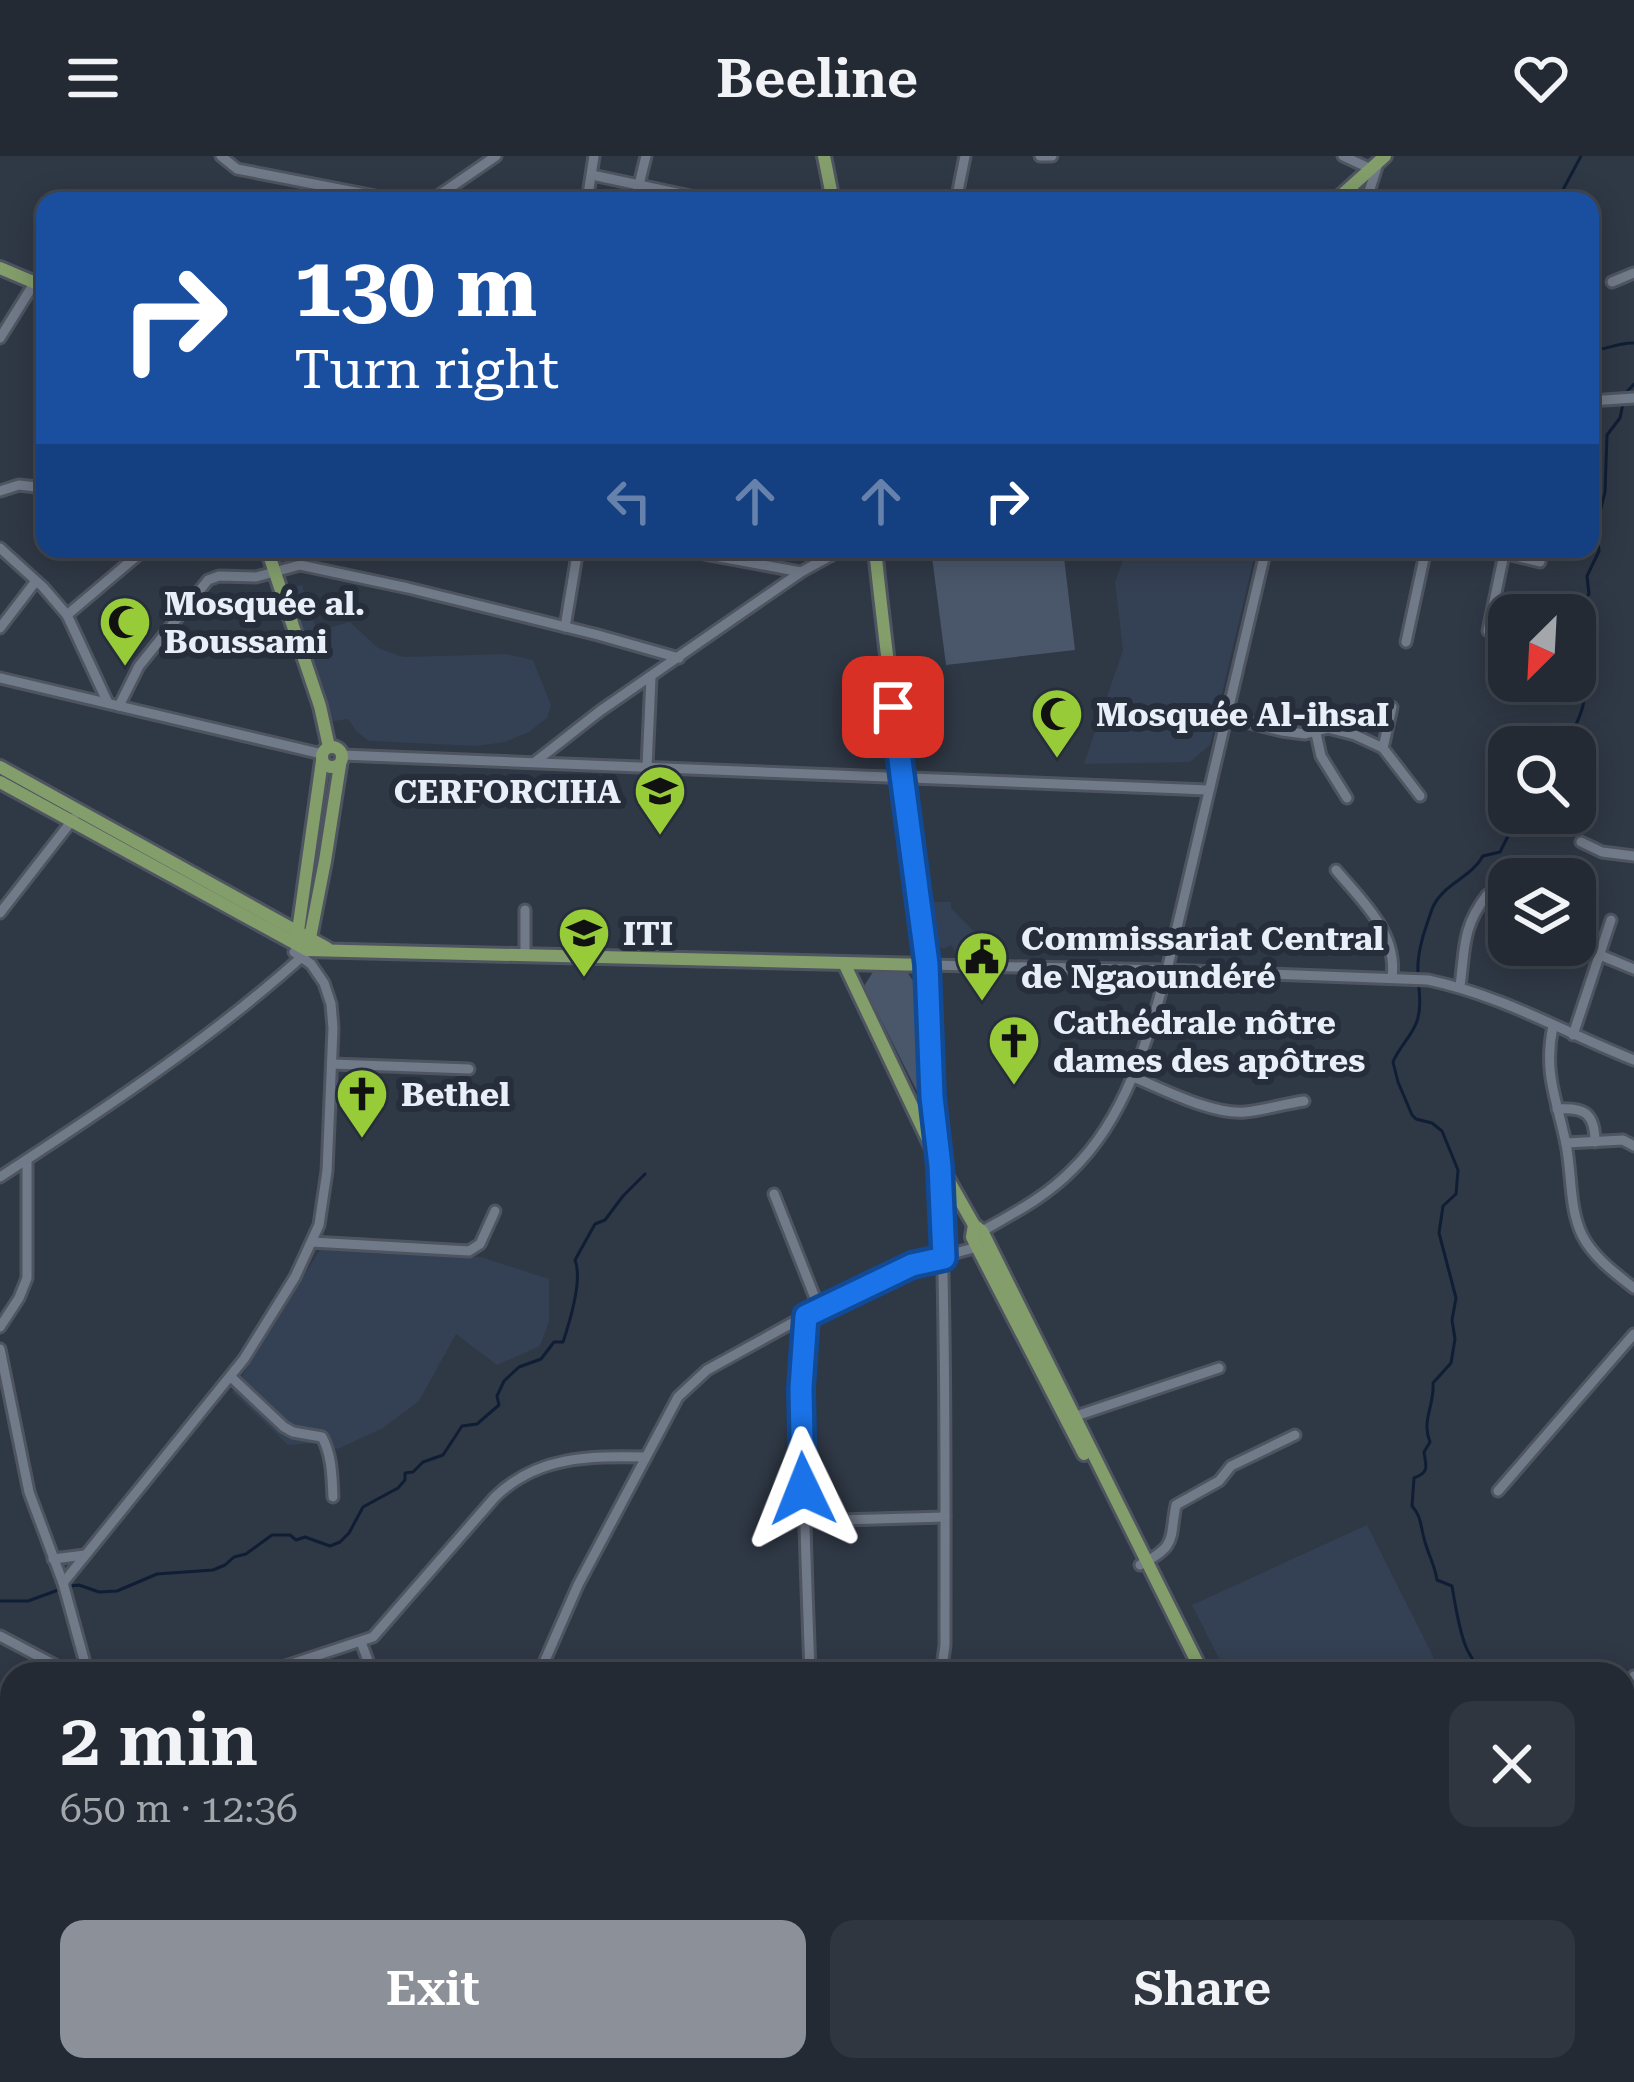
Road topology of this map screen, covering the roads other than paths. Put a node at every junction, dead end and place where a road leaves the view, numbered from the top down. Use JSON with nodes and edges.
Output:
{"nodes":[{"id":1,"x":220,"y":156,"type":"edge"},
{"id":2,"x":496,"y":156,"type":"edge"},
{"id":3,"x":594,"y":156,"type":"edge"},
{"id":4,"x":646,"y":156,"type":"edge"},
{"id":5,"x":824,"y":156,"type":"edge"},
{"id":6,"x":965,"y":156,"type":"edge"},
{"id":7,"x":1040,"y":156,"type":"edge"},
{"id":8,"x":1052,"y":156,"type":"edge"},
{"id":9,"x":1342,"y":156,"type":"edge"},
{"id":10,"x":1379,"y":160,"type":"edge"},
{"id":11,"x":592,"y":175,"type":"junction"},
{"id":12,"x":637,"y":185,"type":"junction"},
{"id":13,"x":355,"y":192,"type":"edge"},
{"id":14,"x":450,"y":192,"type":"edge"},
{"id":15,"x":588,"y":192,"type":"edge"},
{"id":16,"x":636,"y":192,"type":"edge"},
{"id":17,"x":671,"y":192,"type":"edge"},
{"id":18,"x":828,"y":192,"type":"edge"},
{"id":19,"x":958,"y":192,"type":"edge"},
{"id":20,"x":1345,"y":192,"type":"edge"},
{"id":21,"x":1369,"y":192,"type":"edge"},
{"id":22,"x":0,"y":268,"type":"edge"},
{"id":23,"x":1634,"y":273,"type":"edge"},
{"id":24,"x":1612,"y":282,"type":"dead end"},
{"id":25,"x":36,"y":283,"type":"edge"},
{"id":26,"x":36,"y":290,"type":"edge"},
{"id":27,"x":0,"y":338,"type":"edge"},
{"id":28,"x":36,"y":487,"type":"edge"},
{"id":29,"x":0,"y":491,"type":"edge"},
{"id":30,"x":0,"y":548,"type":"edge"},
{"id":31,"x":134,"y":558,"type":"edge"},
{"id":32,"x":270,"y":558,"type":"edge"},
{"id":33,"x":577,"y":558,"type":"edge"},
{"id":34,"x":726,"y":558,"type":"edge"},
{"id":35,"x":827,"y":558,"type":"edge"},
{"id":36,"x":876,"y":558,"type":"edge"},
{"id":37,"x":1265,"y":558,"type":"edge"},
{"id":38,"x":1424,"y":558,"type":"edge"},
{"id":39,"x":1503,"y":558,"type":"edge"},
{"id":40,"x":1527,"y":558,"type":"edge"},
{"id":41,"x":1540,"y":562,"type":"dead end"},
{"id":42,"x":275,"y":571,"type":"junction"},
{"id":43,"x":801,"y":572,"type":"junction"},
{"id":44,"x":36,"y":581,"type":"junction"},
{"id":45,"x":1496,"y":594,"type":"edge"},
{"id":46,"x":67,"y":615,"type":"junction"},
{"id":47,"x":566,"y":627,"type":"junction"},
{"id":48,"x":0,"y":628,"type":"edge"},
{"id":49,"x":1406,"y":642,"type":"dead end"},
{"id":50,"x":680,"y":658,"type":"junction"},
{"id":51,"x":651,"y":677,"type":"junction"},
{"id":52,"x":0,"y":678,"type":"edge"},
{"id":53,"x":114,"y":705,"type":"junction"},
{"id":54,"x":1392,"y":707,"type":"dead end"},
{"id":55,"x":1226,"y":717,"type":"junction"},
{"id":56,"x":1315,"y":729,"type":"junction"},
{"id":57,"x":1383,"y":748,"type":"junction"},
{"id":58,"x":325,"y":754,"type":"junction"},
{"id":59,"x":341,"y":760,"type":"junction"},
{"id":60,"x":536,"y":762,"type":"junction"},
{"id":61,"x":646,"y":766,"type":"junction"},
{"id":62,"x":0,"y":767,"type":"edge"},
{"id":63,"x":902,"y":777,"type":"junction"},
{"id":64,"x":0,"y":782,"type":"edge"},
{"id":65,"x":1208,"y":790,"type":"junction"},
{"id":66,"x":1420,"y":796,"type":"dead end"},
{"id":67,"x":1347,"y":798,"type":"dead end"},
{"id":68,"x":75,"y":816,"type":"junction"},
{"id":69,"x":1581,"y":842,"type":"dead end"},
{"id":70,"x":1634,"y":856,"type":"edge"},
{"id":71,"x":308,"y":858,"type":"junction"},
{"id":72,"x":325,"y":861,"type":"junction"},
{"id":73,"x":1336,"y":870,"type":"dead end"},
{"id":74,"x":1487,"y":895,"type":"dead end"},
{"id":75,"x":525,"y":910,"type":"dead end"},
{"id":76,"x":0,"y":913,"type":"edge"},
{"id":77,"x":1611,"y":920,"type":"dead end"},
{"id":78,"x":301,"y":946,"type":"junction"},
{"id":79,"x":524,"y":954,"type":"junction"},
{"id":80,"x":1600,"y":955,"type":"junction"},
{"id":81,"x":844,"y":963,"type":"junction"},
{"id":82,"x":927,"y":964,"type":"junction"},
{"id":83,"x":1634,"y":969,"type":"edge"},
{"id":84,"x":1167,"y":970,"type":"junction"},
{"id":85,"x":1392,"y":978,"type":"junction"},
{"id":86,"x":1460,"y":986,"type":"junction"},
{"id":87,"x":1553,"y":1026,"type":"junction"},
{"id":88,"x":1573,"y":1035,"type":"junction"},
{"id":89,"x":1634,"y":1060,"type":"edge"},
{"id":90,"x":332,"y":1064,"type":"junction"},
{"id":91,"x":469,"y":1069,"type":"dead end"},
{"id":92,"x":1132,"y":1076,"type":"junction"},
{"id":93,"x":1304,"y":1101,"type":"dead end"},
{"id":94,"x":1557,"y":1109,"type":"junction"},
{"id":95,"x":1595,"y":1142,"type":"junction"},
{"id":96,"x":1566,"y":1143,"type":"junction"},
{"id":97,"x":1634,"y":1146,"type":"edge"},
{"id":98,"x":27,"y":1159,"type":"junction"},
{"id":99,"x":940,"y":1166,"type":"junction"},
{"id":100,"x":0,"y":1177,"type":"edge"},
{"id":101,"x":774,"y":1194,"type":"dead end"},
{"id":102,"x":494,"y":1211,"type":"dead end"},
{"id":103,"x":976,"y":1235,"type":"junction"},
{"id":104,"x":312,"y":1242,"type":"junction"},
{"id":105,"x":944,"y":1258,"type":"junction"},
{"id":106,"x":1634,"y":1288,"type":"edge"},
{"id":107,"x":819,"y":1308,"type":"junction"},
{"id":108,"x":806,"y":1316,"type":"junction"},
{"id":109,"x":0,"y":1327,"type":"edge"},
{"id":110,"x":1634,"y":1334,"type":"edge"},
{"id":111,"x":0,"y":1349,"type":"edge"},
{"id":112,"x":1219,"y":1369,"type":"dead end"},
{"id":113,"x":231,"y":1377,"type":"junction"},
{"id":114,"x":1071,"y":1418,"type":"junction"},
{"id":115,"x":1295,"y":1435,"type":"dead end"},
{"id":116,"x":645,"y":1457,"type":"junction"},
{"id":117,"x":1498,"y":1491,"type":"dead end"},
{"id":118,"x":333,"y":1497,"type":"dead end"},
{"id":119,"x":945,"y":1517,"type":"junction"},
{"id":120,"x":805,"y":1521,"type":"junction"},
{"id":121,"x":85,"y":1555,"type":"junction"},
{"id":122,"x":53,"y":1558,"type":"junction"},
{"id":123,"x":1143,"y":1563,"type":"junction"},
{"id":124,"x":64,"y":1587,"type":"junction"},
{"id":125,"x":0,"y":1636,"type":"edge"},
{"id":126,"x":362,"y":1642,"type":"junction"},
{"id":127,"x":943,"y":1661,"type":"edge"},
{"id":128,"x":49,"y":1662,"type":"edge"},
{"id":129,"x":85,"y":1662,"type":"edge"},
{"id":130,"x":299,"y":1662,"type":"edge"},
{"id":131,"x":369,"y":1662,"type":"edge"},
{"id":132,"x":541,"y":1662,"type":"edge"},
{"id":133,"x":810,"y":1662,"type":"edge"},
{"id":134,"x":1193,"y":1662,"type":"edge"}],
"edges":[{"from":1,"to":13,"type":"street"},
{"from":2,"to":14,"type":"street"},
{"from":3,"to":11,"type":"street"},
{"from":4,"to":12,"type":"street"},
{"from":5,"to":18,"type":"main road"},
{"from":6,"to":19,"type":"street"},
{"from":7,"to":8,"type":"street"},
{"from":9,"to":10,"type":"street"},
{"from":10,"to":20,"type":"main road"},
{"from":10,"to":21,"type":"street"},
{"from":11,"to":12,"type":"street"},
{"from":11,"to":15,"type":"street"},
{"from":12,"to":16,"type":"street"},
{"from":12,"to":17,"type":"street"},
{"from":22,"to":25,"type":"main road"},
{"from":23,"to":24,"type":"street"},
{"from":26,"to":27,"type":"street"},
{"from":28,"to":29,"type":"street"},
{"from":30,"to":44,"type":"street"},
{"from":31,"to":46,"type":"street"},
{"from":32,"to":42,"type":"main road"},
{"from":33,"to":47,"type":"street"},
{"from":34,"to":43,"type":"street"},
{"from":35,"to":43,"type":"street"},
{"from":36,"to":63,"type":"main road"},
{"from":37,"to":55,"type":"street"},
{"from":38,"to":49,"type":"street"},
{"from":39,"to":45,"type":"street"},
{"from":40,"to":41,"type":"street"},
{"from":42,"to":47,"type":"street"},
{"from":42,"to":53,"type":"street"},
{"from":42,"to":58,"type":"main road"},
{"from":43,"to":50,"type":"street"},
{"from":44,"to":46,"type":"street"},
{"from":44,"to":48,"type":"street"},
{"from":46,"to":53,"type":"street"},
{"from":47,"to":50,"type":"street"},
{"from":50,"to":51,"type":"street"},
{"from":51,"to":60,"type":"street"},
{"from":51,"to":61,"type":"street"},
{"from":52,"to":53,"type":"street"},
{"from":53,"to":58,"type":"street"},
{"from":54,"to":57,"type":"street"},
{"from":55,"to":56,"type":"street"},
{"from":55,"to":65,"type":"street"},
{"from":56,"to":57,"type":"street"},
{"from":56,"to":67,"type":"street"},
{"from":57,"to":66,"type":"street"},
{"from":58,"to":59,"type":"main road"},
{"from":58,"to":71,"type":"main road"},
{"from":59,"to":60,"type":"street"},
{"from":59,"to":72,"type":"main road"},
{"from":60,"to":61,"type":"street"},
{"from":61,"to":63,"type":"street"},
{"from":62,"to":68,"type":"main road"},
{"from":63,"to":65,"type":"street"},
{"from":63,"to":82,"type":"main road"},
{"from":64,"to":68,"type":"main road"},
{"from":65,"to":84,"type":"street"},
{"from":68,"to":76,"type":"street"},
{"from":68,"to":78,"type":"main road"},
{"from":69,"to":70,"type":"street"},
{"from":71,"to":72,"type":"main road"},
{"from":71,"to":78,"type":"main road"},
{"from":72,"to":78,"type":"main road"},
{"from":73,"to":85,"type":"street"},
{"from":74,"to":86,"type":"street"},
{"from":75,"to":79,"type":"street"},
{"from":77,"to":80,"type":"street"},
{"from":78,"to":79,"type":"main road"},
{"from":78,"to":90,"type":"street"},
{"from":78,"to":98,"type":"street"},
{"from":79,"to":81,"type":"main road"},
{"from":80,"to":83,"type":"street"},
{"from":80,"to":88,"type":"street"},
{"from":81,"to":82,"type":"main road"},
{"from":81,"to":99,"type":"main road"},
{"from":82,"to":84,"type":"street"},
{"from":82,"to":99,"type":"main road"},
{"from":84,"to":85,"type":"street"},
{"from":84,"to":92,"type":"street"},
{"from":85,"to":86,"type":"street"},
{"from":86,"to":87,"type":"street"},
{"from":87,"to":88,"type":"street"},
{"from":87,"to":94,"type":"street"},
{"from":88,"to":89,"type":"street"},
{"from":90,"to":91,"type":"street"},
{"from":90,"to":104,"type":"street"},
{"from":92,"to":93,"type":"street"},
{"from":92,"to":103,"type":"street"},
{"from":94,"to":95,"type":"street"},
{"from":94,"to":96,"type":"street"},
{"from":95,"to":96,"type":"street"},
{"from":95,"to":97,"type":"street"},
{"from":96,"to":106,"type":"street"},
{"from":98,"to":100,"type":"street"},
{"from":98,"to":109,"type":"street"},
{"from":99,"to":103,"type":"main road"},
{"from":99,"to":105,"type":"street"},
{"from":101,"to":107,"type":"street"},
{"from":102,"to":104,"type":"street"},
{"from":103,"to":105,"type":"street"},
{"from":103,"to":114,"type":"main road"},
{"from":104,"to":113,"type":"street"},
{"from":105,"to":107,"type":"street"},
{"from":105,"to":119,"type":"street"},
{"from":107,"to":108,"type":"street"},
{"from":108,"to":116,"type":"street"},
{"from":108,"to":120,"type":"street"},
{"from":110,"to":117,"type":"street"},
{"from":111,"to":122,"type":"street"},
{"from":112,"to":114,"type":"street"},
{"from":113,"to":118,"type":"street"},
{"from":113,"to":121,"type":"street"},
{"from":114,"to":123,"type":"main road"},
{"from":115,"to":123,"type":"street"},
{"from":116,"to":126,"type":"street"},
{"from":116,"to":132,"type":"street"},
{"from":119,"to":120,"type":"street"},
{"from":119,"to":127,"type":"street"},
{"from":120,"to":133,"type":"street"},
{"from":121,"to":122,"type":"street"},
{"from":121,"to":124,"type":"street"},
{"from":122,"to":124,"type":"street"},
{"from":123,"to":134,"type":"main road"},
{"from":124,"to":129,"type":"street"},
{"from":125,"to":128,"type":"street"},
{"from":126,"to":130,"type":"street"},
{"from":126,"to":131,"type":"street"}]}
